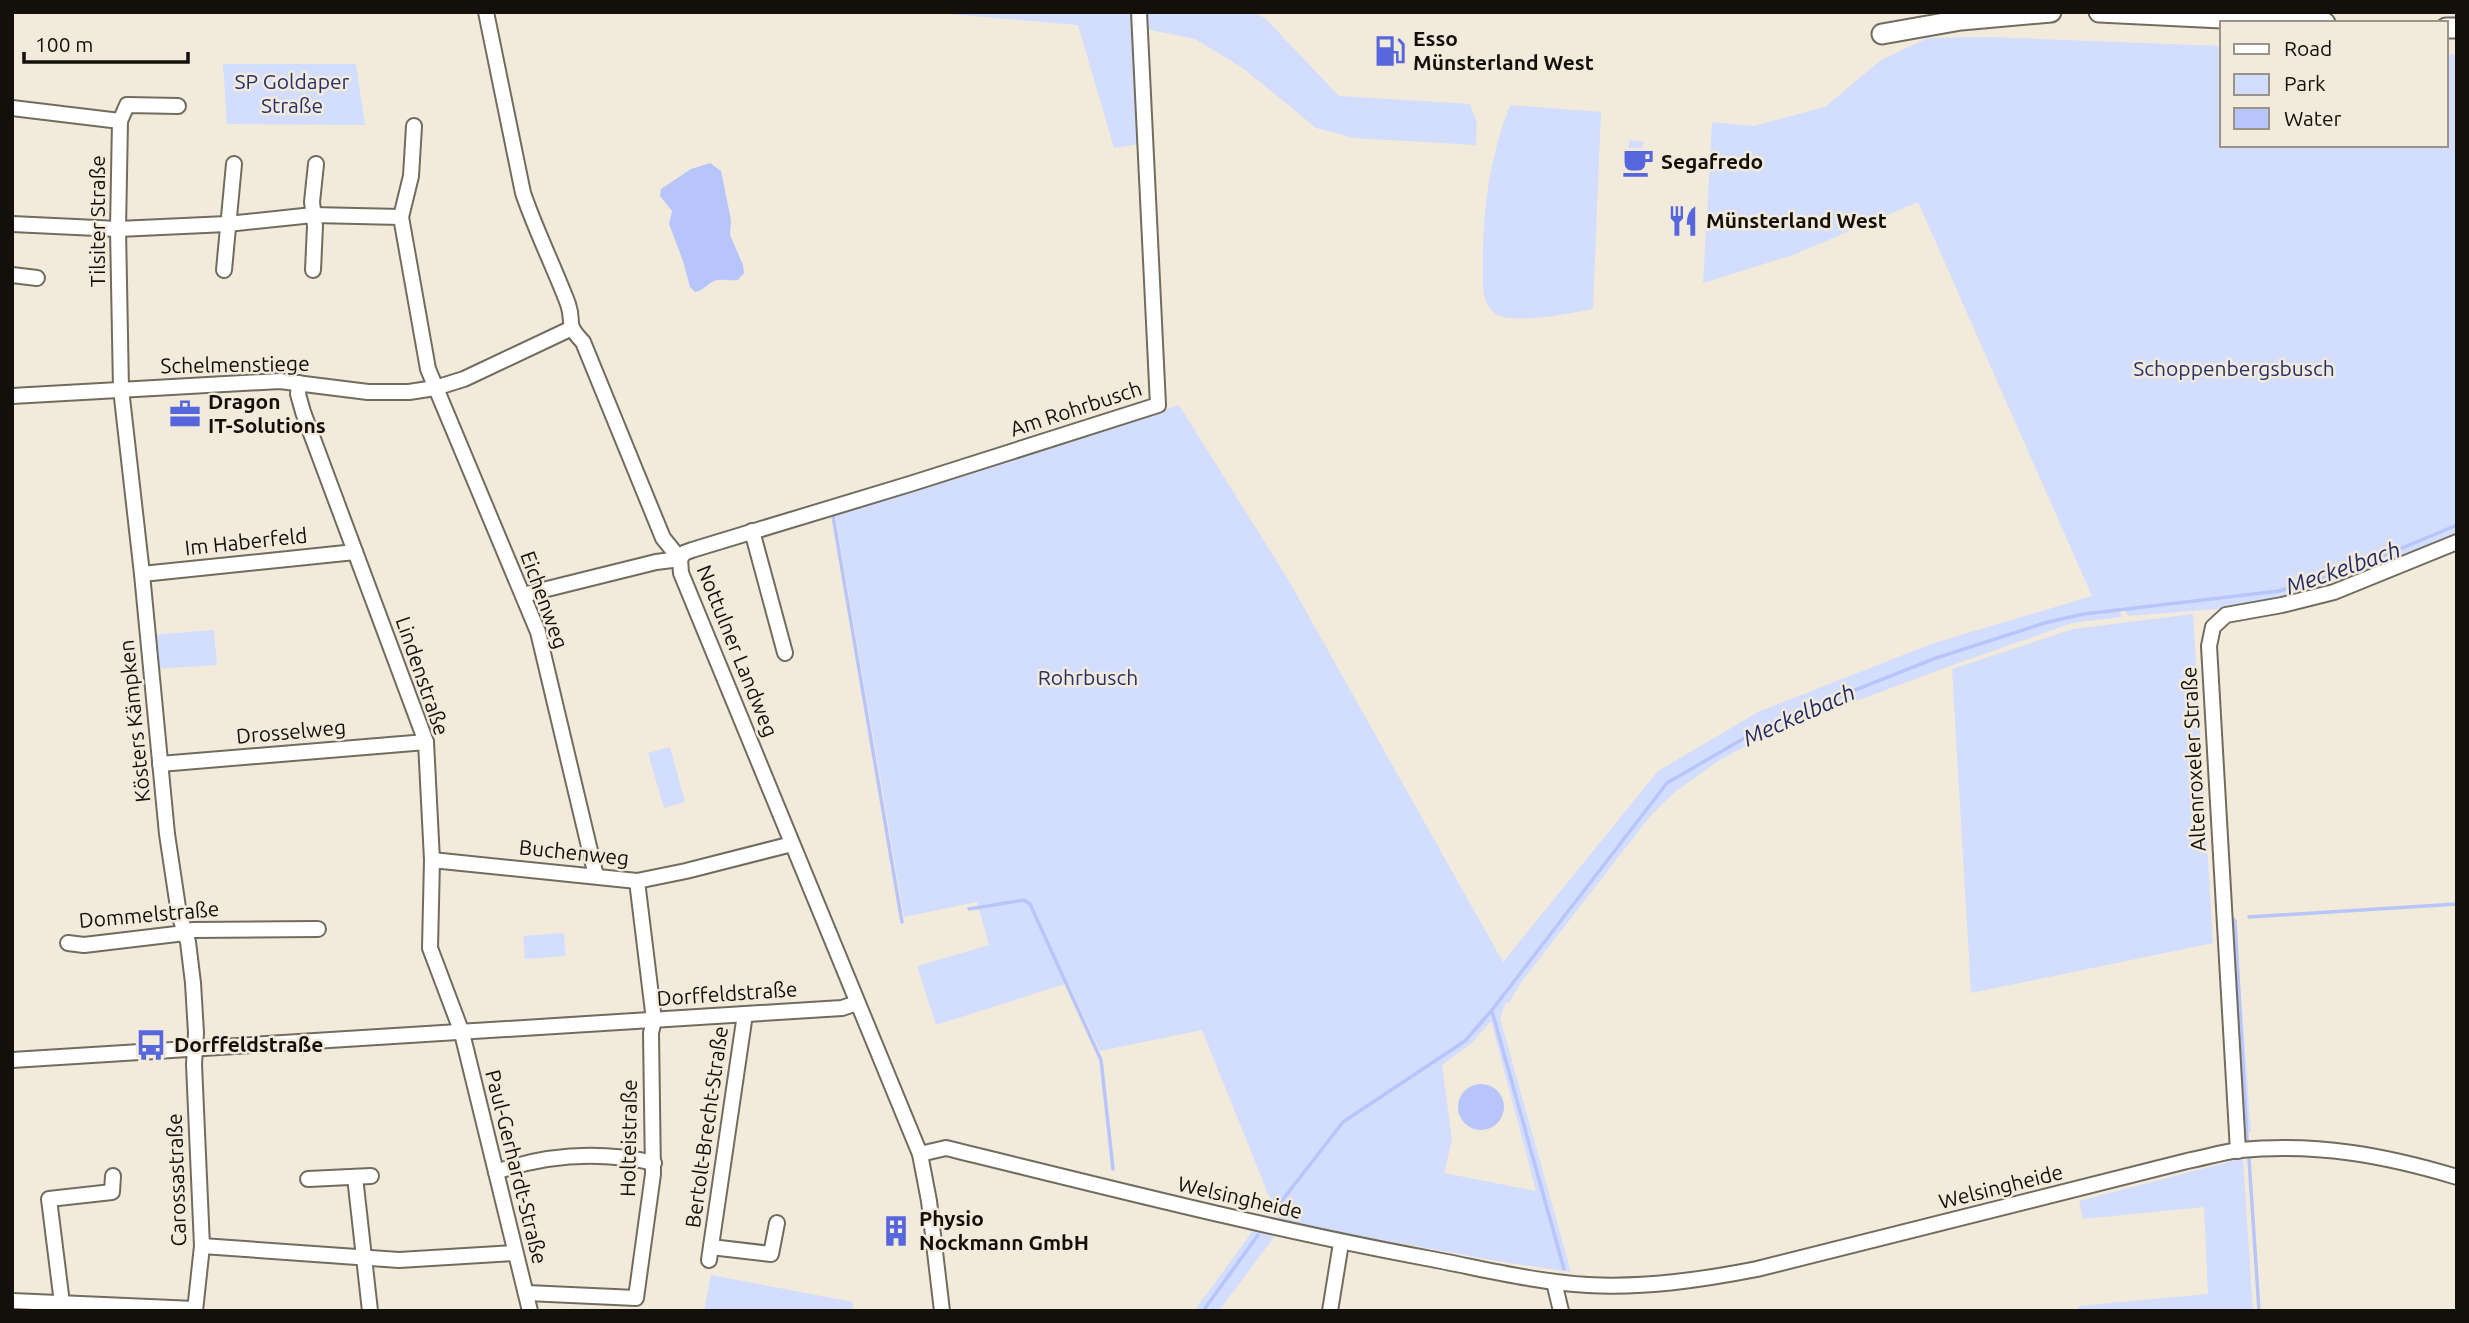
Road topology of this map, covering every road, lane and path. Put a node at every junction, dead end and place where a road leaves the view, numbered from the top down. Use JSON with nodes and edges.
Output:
{"nodes":[{"id":1,"x":486,"y":12,"type":"edge"},
{"id":2,"x":1139,"y":12,"type":"edge"},
{"id":3,"x":2050,"y":12,"type":"edge"},
{"id":4,"x":2099,"y":12,"type":"edge"},
{"id":5,"x":2284,"y":21,"type":"edge"},
{"id":6,"x":1882,"y":34,"type":"dead end"},
{"id":7,"x":178,"y":106,"type":"dead end"},
{"id":8,"x":12,"y":108,"type":"edge"},
{"id":9,"x":120,"y":121,"type":"junction"},
{"id":10,"x":414,"y":126,"type":"dead end"},
{"id":11,"x":234,"y":164,"type":"dead end"},
{"id":12,"x":316,"y":164,"type":"dead end"},
{"id":13,"x":313,"y":215,"type":"junction"},
{"id":14,"x":401,"y":217,"type":"junction"},
{"id":15,"x":12,"y":224,"type":"edge"},
{"id":16,"x":227,"y":224,"type":"junction"},
{"id":17,"x":118,"y":229,"type":"junction"},
{"id":18,"x":223,"y":270,"type":"dead end"},
{"id":19,"x":313,"y":270,"type":"dead end"},
{"id":20,"x":12,"y":275,"type":"edge"},
{"id":21,"x":37,"y":278,"type":"dead end"},
{"id":22,"x":570,"y":329,"type":"junction"},
{"id":23,"x":299,"y":383,"type":"junction"},
{"id":24,"x":435,"y":388,"type":"junction"},
{"id":25,"x":121,"y":389,"type":"junction"},
{"id":26,"x":12,"y":396,"type":"edge"},
{"id":27,"x":752,"y":531,"type":"junction"},
{"id":28,"x":2457,"y":542,"type":"edge"},
{"id":29,"x":355,"y":552,"type":"junction"},
{"id":30,"x":680,"y":559,"type":"junction"},
{"id":31,"x":142,"y":575,"type":"junction"},
{"id":32,"x":523,"y":595,"type":"junction"},
{"id":33,"x":785,"y":653,"type":"dead end"},
{"id":34,"x":426,"y":742,"type":"junction"},
{"id":35,"x":160,"y":764,"type":"junction"},
{"id":36,"x":792,"y":844,"type":"junction"},
{"id":37,"x":432,"y":859,"type":"junction"},
{"id":38,"x":596,"y":876,"type":"junction"},
{"id":39,"x":637,"y":881,"type":"junction"},
{"id":40,"x":318,"y":929,"type":"dead end"},
{"id":41,"x":184,"y":933,"type":"junction"},
{"id":42,"x":68,"y":943,"type":"dead end"},
{"id":43,"x":857,"y":1003,"type":"junction"},
{"id":44,"x":745,"y":1014,"type":"junction"},
{"id":45,"x":654,"y":1020,"type":"junction"},
{"id":46,"x":462,"y":1033,"type":"junction"},
{"id":47,"x":195,"y":1047,"type":"junction"},
{"id":48,"x":12,"y":1060,"type":"edge"},
{"id":49,"x":2238,"y":1151,"type":"junction"},
{"id":50,"x":920,"y":1154,"type":"junction"},
{"id":51,"x":654,"y":1163,"type":"junction"},
{"id":52,"x":496,"y":1172,"type":"junction"},
{"id":53,"x":113,"y":1176,"type":"dead end"},
{"id":54,"x":355,"y":1177,"type":"junction"},
{"id":55,"x":371,"y":1177,"type":"dead end"},
{"id":56,"x":2457,"y":1177,"type":"edge"},
{"id":57,"x":307,"y":1180,"type":"dead end"},
{"id":58,"x":776,"y":1223,"type":"dead end"},
{"id":59,"x":1341,"y":1243,"type":"junction"},
{"id":60,"x":202,"y":1247,"type":"junction"},
{"id":61,"x":514,"y":1252,"type":"junction"},
{"id":62,"x":365,"y":1258,"type":"junction"},
{"id":63,"x":1554,"y":1282,"type":"junction"},
{"id":64,"x":527,"y":1293,"type":"junction"},
{"id":65,"x":12,"y":1301,"type":"edge"},
{"id":66,"x":635,"y":1305,"type":"edge"},
{"id":67,"x":62,"y":1308,"type":"edge"},
{"id":68,"x":195,"y":1310,"type":"edge"},
{"id":69,"x":370,"y":1311,"type":"edge"},
{"id":70,"x":530,"y":1311,"type":"edge"},
{"id":71,"x":942,"y":1311,"type":"edge"},
{"id":72,"x":1330,"y":1311,"type":"edge"},
{"id":73,"x":1561,"y":1311,"type":"edge"}],
"edges":[{"from":1,"to":22,"type":"street","name":"Nottulner Landweg"},
{"from":2,"to":27,"type":"street","name":"Am Rohrbusch"},
{"from":3,"to":6,"type":"highway"},
{"from":4,"to":5,"type":"highway"},
{"from":7,"to":9,"type":"street"},
{"from":8,"to":9,"type":"street"},
{"from":9,"to":17,"type":"street","name":"Tilsiter Straße"},
{"from":10,"to":14,"type":"street"},
{"from":11,"to":16,"type":"street"},
{"from":12,"to":13,"type":"street"},
{"from":13,"to":14,"type":"street"},
{"from":13,"to":16,"type":"street"},
{"from":13,"to":19,"type":"street"},
{"from":14,"to":24,"type":"street","name":"Eichenweg"},
{"from":15,"to":17,"type":"street"},
{"from":16,"to":17,"type":"street"},
{"from":16,"to":18,"type":"street"},
{"from":17,"to":25,"type":"street","name":"Tilsiter Straße"},
{"from":20,"to":21,"type":"street"},
{"from":22,"to":24,"type":"street","name":"Schelmenstiege"},
{"from":22,"to":30,"type":"street","name":"Nottulner Landweg"},
{"from":23,"to":24,"type":"street","name":"Schelmenstiege"},
{"from":23,"to":25,"type":"street","name":"Schelmenstiege"},
{"from":23,"to":29,"type":"street","name":"Lindenstraße"},
{"from":24,"to":32,"type":"street","name":"Eichenweg"},
{"from":25,"to":26,"type":"street","name":"Schelmenstiege"},
{"from":25,"to":31,"type":"street","name":"Kösters Kämpken"},
{"from":27,"to":30,"type":"street","name":"Am Rohrbusch"},
{"from":27,"to":33,"type":"street"},
{"from":28,"to":49,"type":"street","name":"Altenroxeler Straße"},
{"from":29,"to":31,"type":"street","name":"Im Haberfeld"},
{"from":29,"to":34,"type":"street","name":"Lindenstraße"},
{"from":30,"to":32,"type":"street","name":"Am Rohrbusch"},
{"from":30,"to":36,"type":"street","name":"Nottulner Landweg"},
{"from":31,"to":35,"type":"street","name":"Kösters Kämpken"},
{"from":32,"to":38,"type":"street","name":"Eichenweg"},
{"from":34,"to":35,"type":"street","name":"Drosselweg"},
{"from":34,"to":37,"type":"street","name":"Lindenstraße"},
{"from":35,"to":41,"type":"street","name":"Kösters Kämpken"},
{"from":36,"to":39,"type":"street","name":"Buchenweg"},
{"from":36,"to":43,"type":"street","name":"Nottulner Landweg"},
{"from":37,"to":38,"type":"street","name":"Buchenweg"},
{"from":37,"to":46,"type":"street","name":"Lindenstraße"},
{"from":38,"to":39,"type":"street","name":"Buchenweg"},
{"from":39,"to":45,"type":"street"},
{"from":40,"to":41,"type":"street","name":"Dommelstraße"},
{"from":41,"to":42,"type":"street","name":"Dommelstraße"},
{"from":41,"to":47,"type":"street","name":"Kösters Kämpken"},
{"from":43,"to":44,"type":"street","name":"Dorffeldstraße"},
{"from":43,"to":50,"type":"street","name":"Nottulner Landweg"},
{"from":44,"to":45,"type":"street","name":"Dorffeldstraße"},
{"from":44,"to":58,"type":"street","name":"Bertolt-Brecht-Straße"},
{"from":45,"to":46,"type":"street","name":"Dorffeldstraße"},
{"from":45,"to":51,"type":"street","name":"Holteistraße"},
{"from":46,"to":47,"type":"street","name":"Dorffeldstraße"},
{"from":46,"to":52,"type":"street","name":"Paul-Gerhardt-Straße"},
{"from":47,"to":48,"type":"street","name":"Dorffeldstraße"},
{"from":47,"to":60,"type":"street","name":"Carossastraße"},
{"from":49,"to":56,"type":"street","name":"Welsingheide"},
{"from":49,"to":63,"type":"street","name":"Welsingheide"},
{"from":50,"to":59,"type":"street","name":"Welsingheide"},
{"from":50,"to":71,"type":"street","name":"Nottulner Landweg"},
{"from":51,"to":52,"type":"street"},
{"from":51,"to":66,"type":"street","name":"Holteistraße"},
{"from":52,"to":61,"type":"street","name":"Paul-Gerhardt-Straße"},
{"from":53,"to":67,"type":"street"},
{"from":54,"to":55,"type":"street"},
{"from":54,"to":57,"type":"street"},
{"from":54,"to":62,"type":"street"},
{"from":59,"to":63,"type":"street","name":"Welsingheide"},
{"from":59,"to":72,"type":"street"},
{"from":60,"to":62,"type":"street"},
{"from":60,"to":68,"type":"street","name":"Carossastraße"},
{"from":61,"to":62,"type":"street"},
{"from":61,"to":64,"type":"street","name":"Paul-Gerhardt-Straße"},
{"from":62,"to":69,"type":"street"},
{"from":63,"to":73,"type":"street"},
{"from":64,"to":66,"type":"street","name":"Holteistraße"},
{"from":64,"to":70,"type":"street","name":"Paul-Gerhardt-Straße"},
{"from":65,"to":67,"type":"street"},
{"from":67,"to":68,"type":"street"}]}
